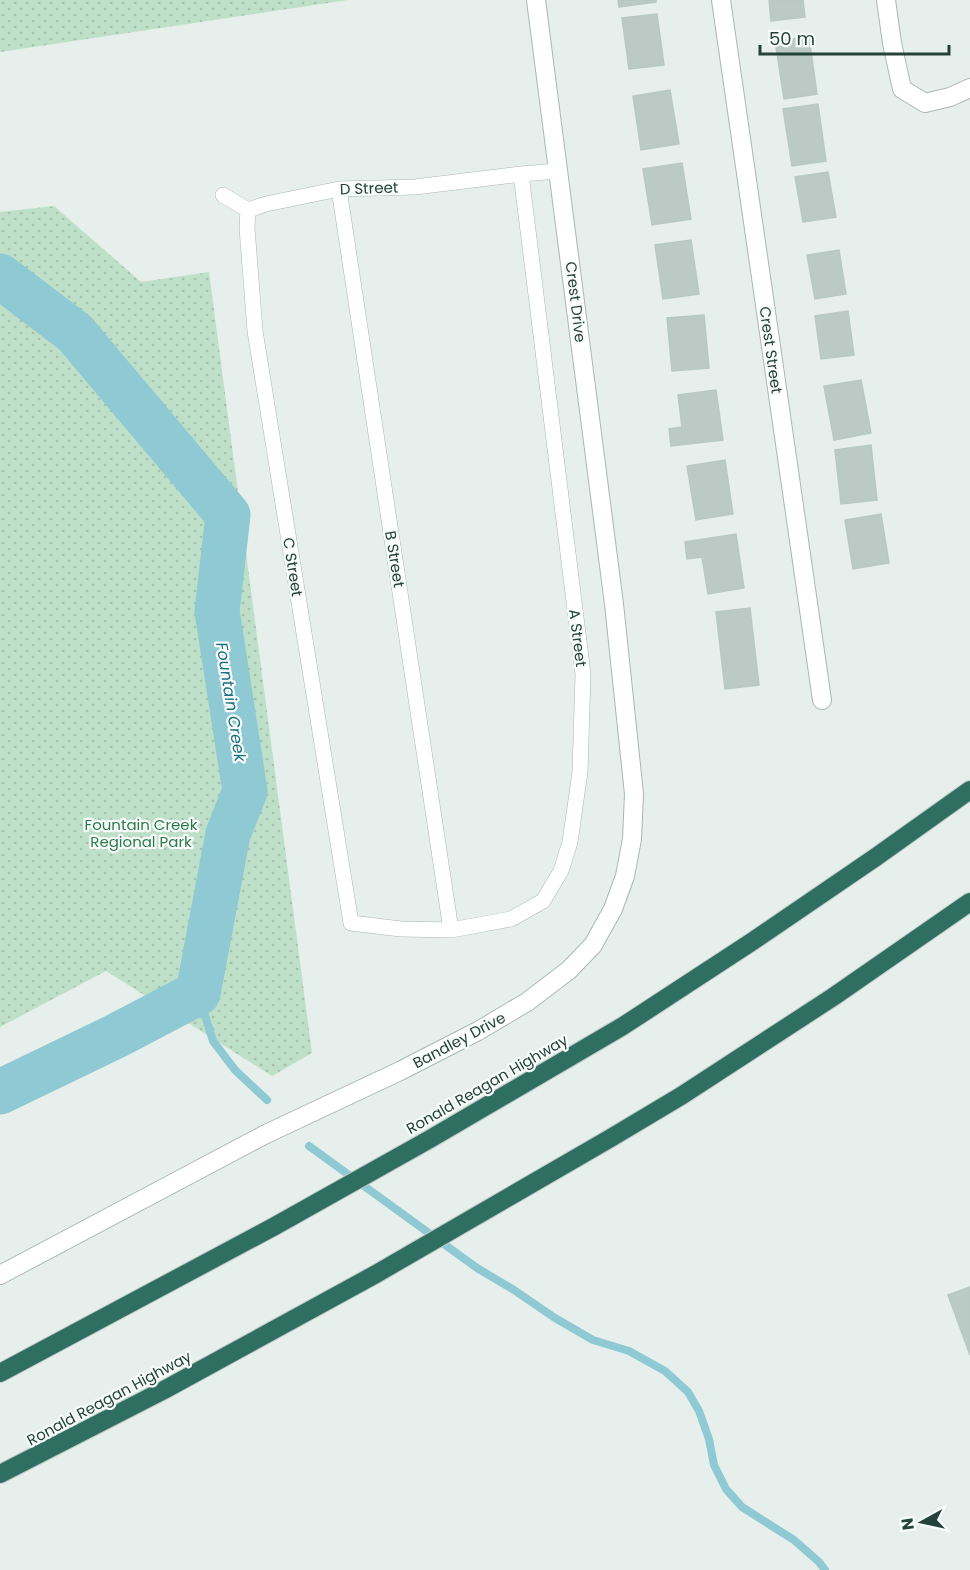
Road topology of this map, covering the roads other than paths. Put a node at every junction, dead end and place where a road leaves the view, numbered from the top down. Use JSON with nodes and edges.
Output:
{"nodes":[{"id":1,"x":536,"y":0,"type":"edge"},
{"id":2,"x":721,"y":0,"type":"edge"},
{"id":3,"x":886,"y":0,"type":"edge"},
{"id":4,"x":970,"y":88,"type":"edge"},
{"id":5,"x":559,"y":171,"type":"junction"},
{"id":6,"x":521,"y":174,"type":"junction"},
{"id":7,"x":339,"y":189,"type":"junction"},
{"id":8,"x":223,"y":195,"type":"dead end"},
{"id":9,"x":248,"y":210,"type":"junction"},
{"id":10,"x":614,"y":604,"type":"joint"},
{"id":11,"x":822,"y":700,"type":"dead end"},
{"id":12,"x":970,"y":790,"type":"edge"},
{"id":13,"x":970,"y":902,"type":"edge"},
{"id":14,"x":351,"y":923,"type":"joint"},
{"id":15,"x":452,"y":930,"type":"junction"},
{"id":16,"x":0,"y":1275,"type":"edge"},
{"id":17,"x":0,"y":1373,"type":"edge"},
{"id":18,"x":0,"y":1474,"type":"edge"}],
"edges":[{"from":1,"to":5,"type":"street","name":"Crest Drive"},
{"from":2,"to":11,"type":"street","name":"Crest Street"},
{"from":3,"to":4,"type":"street"},
{"from":5,"to":6,"type":"lane","name":"D Street"},
{"from":5,"to":10,"type":"street","name":"Crest Drive"},
{"from":6,"to":7,"type":"lane","name":"D Street"},
{"from":6,"to":15,"type":"lane","name":"A Street"},
{"from":7,"to":9,"type":"lane","name":"D Street"},
{"from":7,"to":15,"type":"lane","name":"B Street"},
{"from":8,"to":9,"type":"lane"},
{"from":9,"to":14,"type":"lane","name":"C Street"},
{"from":10,"to":16,"type":"street","name":"Bandley Drive"},
{"from":12,"to":17,"type":"highway","name":"Ronald Reagan Highway"},
{"from":13,"to":18,"type":"highway","name":"Ronald Reagan Highway"},
{"from":14,"to":15,"type":"lane","name":"A Street"}]}
